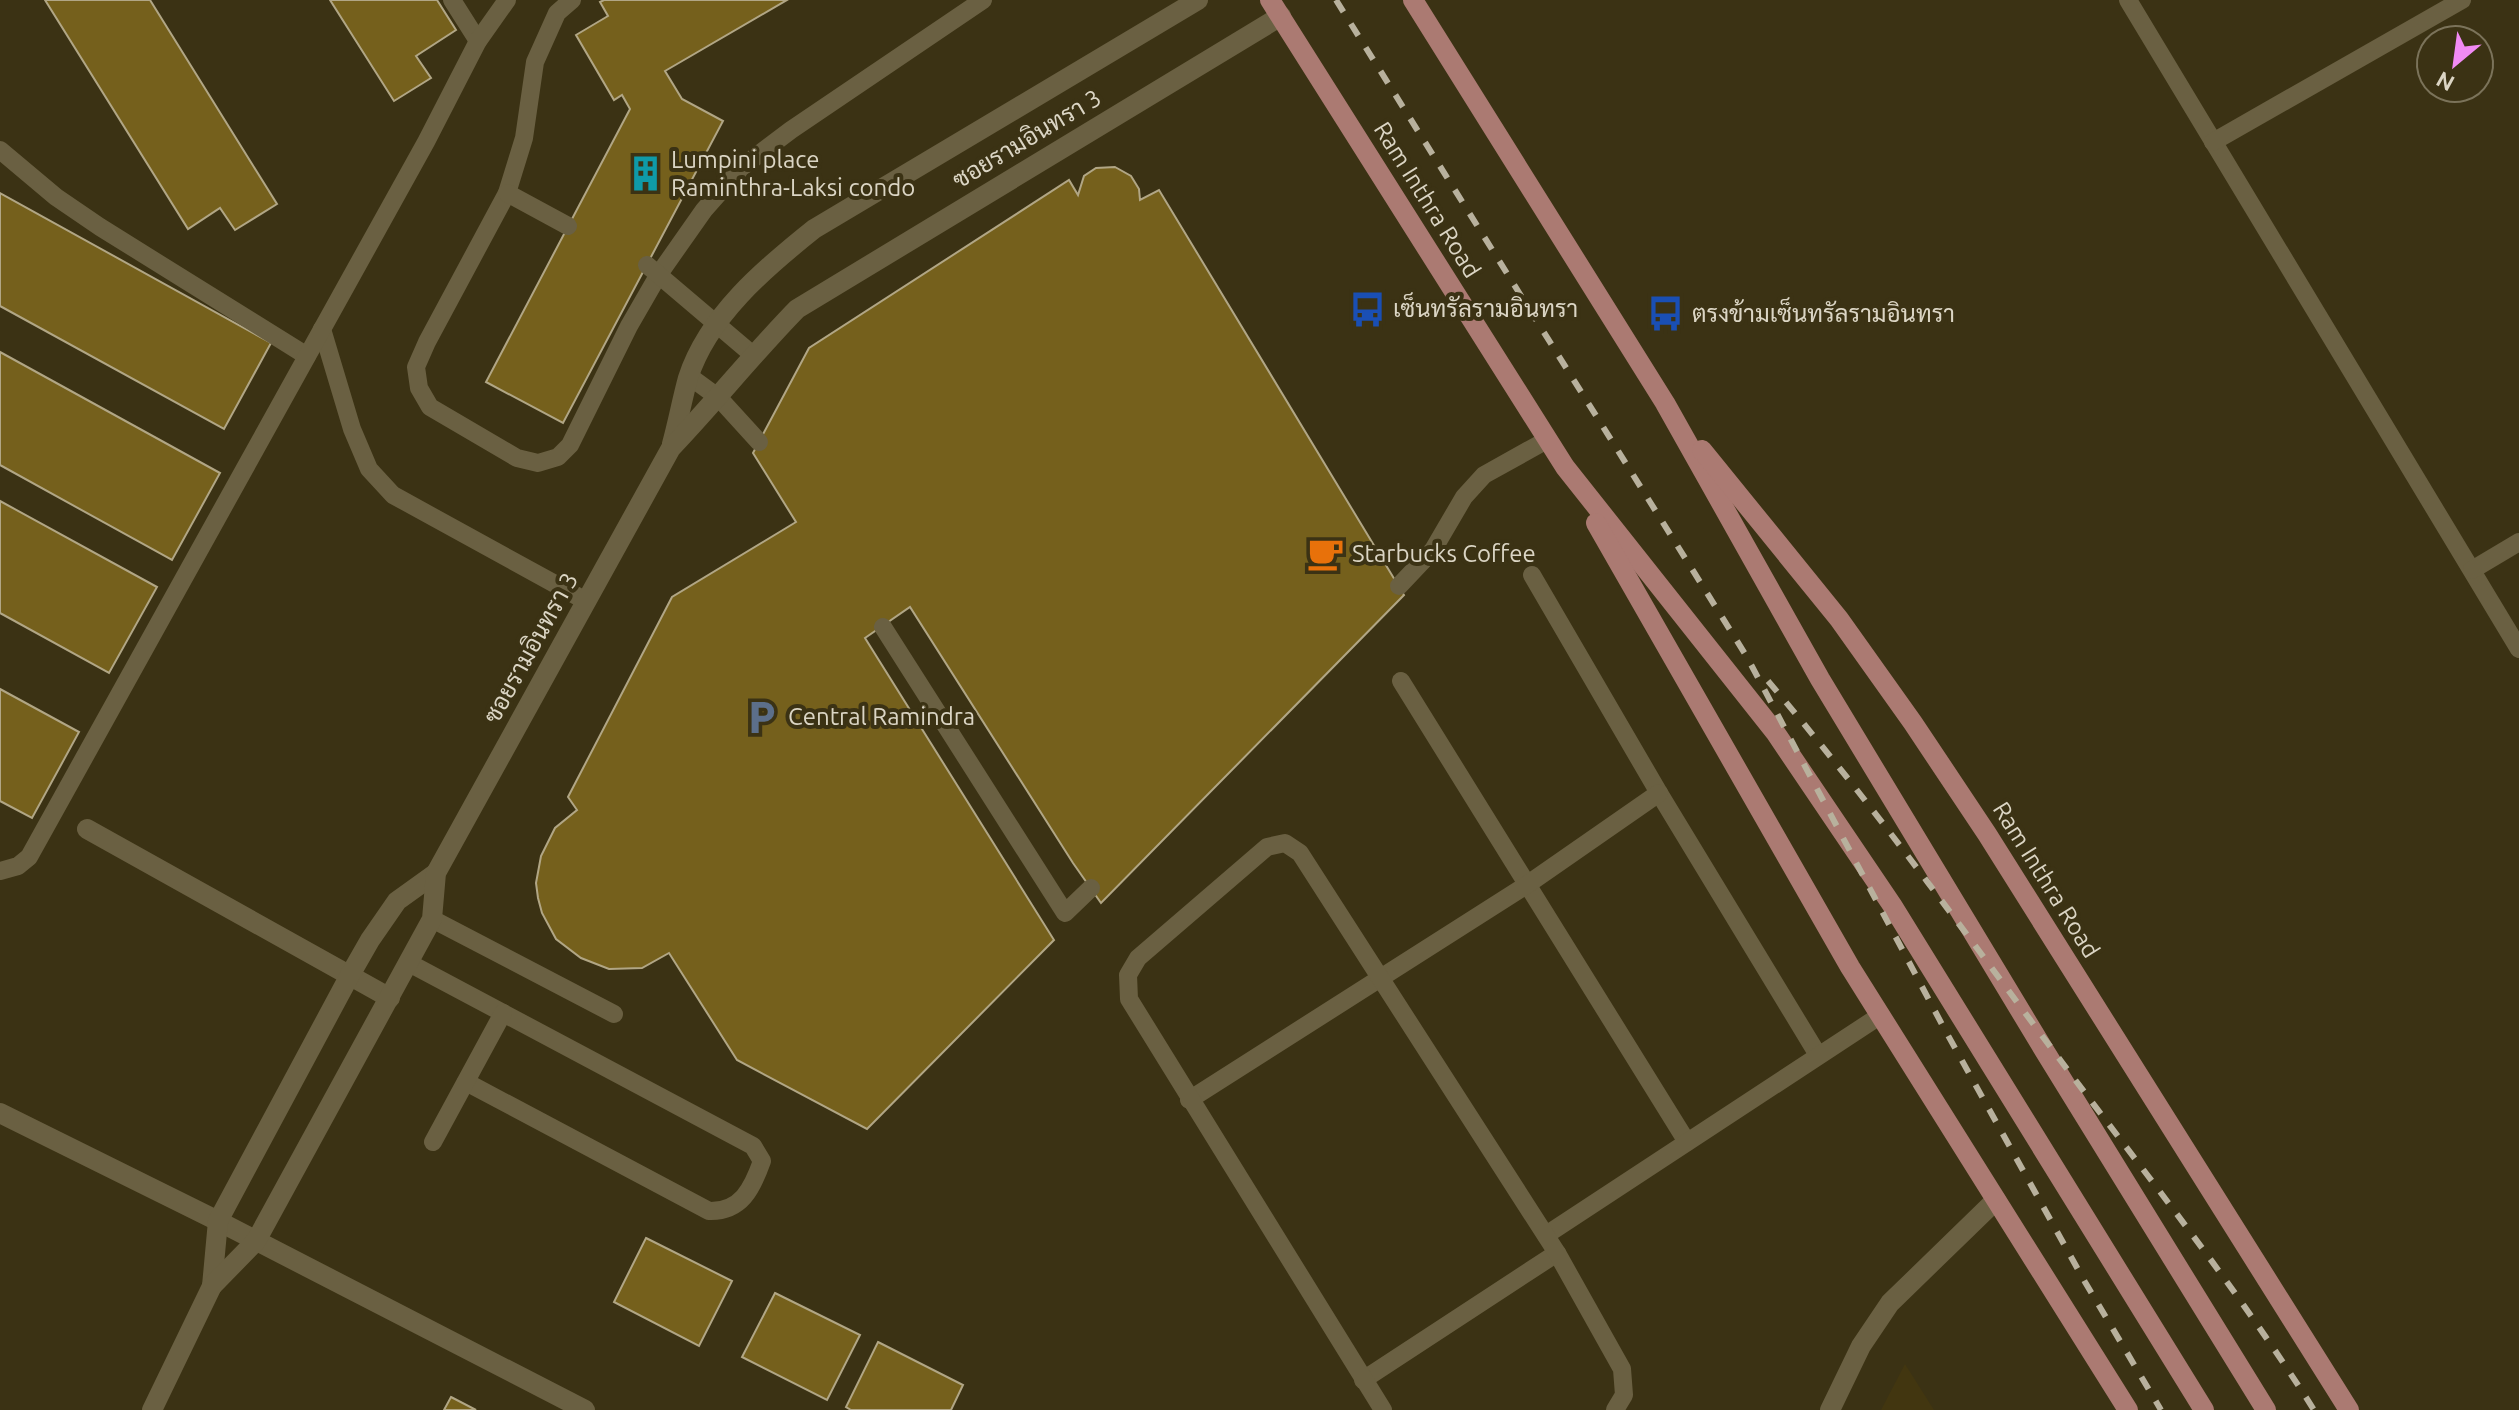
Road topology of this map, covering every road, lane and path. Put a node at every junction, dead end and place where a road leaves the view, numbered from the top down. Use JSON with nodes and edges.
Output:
{"nodes":[{"id":1,"x":452,"y":0,"type":"edge"},
{"id":2,"x":507,"y":0,"type":"edge"},
{"id":3,"x":572,"y":0,"type":"edge"},
{"id":4,"x":983,"y":0,"type":"edge"},
{"id":5,"x":1198,"y":0,"type":"edge"},
{"id":6,"x":1413,"y":0,"type":"edge"},
{"id":7,"x":2128,"y":0,"type":"edge"},
{"id":8,"x":2462,"y":0,"type":"edge"},
{"id":9,"x":1276,"y":8,"type":"edge"},
{"id":10,"x":478,"y":41,"type":"junction"},
{"id":11,"x":2213,"y":142,"type":"junction"},
{"id":12,"x":0,"y":150,"type":"edge"},
{"id":13,"x":507,"y":193,"type":"junction"},
{"id":14,"x":568,"y":226,"type":"dead end"},
{"id":15,"x":653,"y":270,"type":"junction"},
{"id":16,"x":716,"y":323,"type":"junction"},
{"id":17,"x":322,"y":329,"type":"junction"},
{"id":18,"x":753,"y":355,"type":"junction"},
{"id":19,"x":307,"y":356,"type":"junction"},
{"id":20,"x":689,"y":376,"type":"junction"},
{"id":21,"x":719,"y":398,"type":"junction"},
{"id":22,"x":1665,"y":403,"type":"junction"},
{"id":23,"x":1547,"y":440,"type":"junction"},
{"id":24,"x":759,"y":442,"type":"dead end"},
{"id":25,"x":671,"y":448,"type":"junction"},
{"id":26,"x":1565,"y":467,"type":"junction"},
{"id":27,"x":2519,"y":542,"type":"edge"},
{"id":28,"x":2472,"y":570,"type":"junction"},
{"id":29,"x":1532,"y":575,"type":"dead end"},
{"id":30,"x":1399,"y":586,"type":"dead end"},
{"id":31,"x":586,"y":601,"type":"junction"},
{"id":32,"x":883,"y":627,"type":"dead end"},
{"id":33,"x":2519,"y":649,"type":"edge"},
{"id":34,"x":1401,"y":681,"type":"dead end"},
{"id":35,"x":1659,"y":793,"type":"junction"},
{"id":36,"x":87,"y":829,"type":"dead end"},
{"id":37,"x":0,"y":871,"type":"edge"},
{"id":38,"x":436,"y":873,"type":"junction"},
{"id":39,"x":1528,"y":884,"type":"junction"},
{"id":40,"x":1091,"y":888,"type":"dead end"},
{"id":41,"x":432,"y":919,"type":"junction"},
{"id":42,"x":409,"y":963,"type":"junction"},
{"id":43,"x":350,"y":975,"type":"junction"},
{"id":44,"x":1382,"y":978,"type":"junction"},
{"id":45,"x":390,"y":998,"type":"junction"},
{"id":46,"x":503,"y":1013,"type":"junction"},
{"id":47,"x":614,"y":1014,"type":"dead end"},
{"id":48,"x":1881,"y":1015,"type":"junction"},
{"id":49,"x":1818,"y":1055,"type":"junction"},
{"id":50,"x":466,"y":1082,"type":"junction"},
{"id":51,"x":1189,"y":1100,"type":"junction"},
{"id":52,"x":0,"y":1113,"type":"edge"},
{"id":53,"x":433,"y":1142,"type":"dead end"},
{"id":54,"x":1687,"y":1142,"type":"junction"},
{"id":55,"x":1996,"y":1200,"type":"junction"},
{"id":56,"x":218,"y":1221,"type":"junction"},
{"id":57,"x":1546,"y":1235,"type":"junction"},
{"id":58,"x":256,"y":1241,"type":"junction"},
{"id":59,"x":1557,"y":1253,"type":"junction"},
{"id":60,"x":212,"y":1286,"type":"junction"},
{"id":61,"x":1363,"y":1380,"type":"junction"},
{"id":62,"x":152,"y":1410,"type":"edge"},
{"id":63,"x":585,"y":1410,"type":"edge"},
{"id":64,"x":1383,"y":1410,"type":"edge"},
{"id":65,"x":1615,"y":1410,"type":"edge"},
{"id":66,"x":1830,"y":1410,"type":"edge"},
{"id":67,"x":2128,"y":1410,"type":"edge"},
{"id":68,"x":2204,"y":1410,"type":"edge"},
{"id":69,"x":2266,"y":1410,"type":"edge"},
{"id":70,"x":2349,"y":1410,"type":"edge"}],
"edges":[{"from":1,"to":10,"type":"lane"},
{"from":2,"to":10,"type":"lane"},
{"from":3,"to":13,"type":"lane"},
{"from":4,"to":15,"type":"lane"},
{"from":5,"to":16,"type":"street","name":"ซอยรามอินทรา 3"},
{"from":6,"to":22,"type":"main road","name":"Ram Inthra Road"},
{"from":7,"to":11,"type":"lane"},
{"from":8,"to":11,"type":"lane"},
{"from":9,"to":18,"type":"street","name":"ซอยรามอินทรา 3"},
{"from":9,"to":23,"type":"main road","name":"Ram Inthra Road"},
{"from":10,"to":17,"type":"lane"},
{"from":11,"to":28,"type":"lane"},
{"from":12,"to":19,"type":"lane"},
{"from":13,"to":14,"type":"lane"},
{"from":13,"to":15,"type":"lane"},
{"from":15,"to":16,"type":"lane"},
{"from":16,"to":18,"type":"lane"},
{"from":16,"to":20,"type":"street","name":"ซอยรามอินทรา 3"},
{"from":17,"to":19,"type":"lane"},
{"from":17,"to":31,"type":"lane"},
{"from":18,"to":21,"type":"street","name":"ซอยรามอินทรา 3"},
{"from":19,"to":37,"type":"lane"},
{"from":20,"to":21,"type":"lane"},
{"from":20,"to":25,"type":"street","name":"ซอยรามอินทรา 3"},
{"from":21,"to":24,"type":"lane"},
{"from":21,"to":25,"type":"street","name":"ซอยรามอินทรา 3"},
{"from":22,"to":69,"type":"main road","name":"Ram Inthra Road"},
{"from":22,"to":70,"type":"main road","name":"Ram Inthra Road"},
{"from":23,"to":26,"type":"main road","name":"Ram Inthra Road"},
{"from":23,"to":30,"type":"lane"},
{"from":25,"to":31,"type":"street","name":"ซอยรามอินทรา 3"},
{"from":26,"to":48,"type":"main road","name":"Ram Inthra Road"},
{"from":26,"to":68,"type":"main road","name":"Ram Inthra Road"},
{"from":27,"to":28,"type":"lane"},
{"from":28,"to":33,"type":"lane"},
{"from":29,"to":35,"type":"lane"},
{"from":31,"to":38,"type":"street","name":"ซอยรามอินทรา 3"},
{"from":32,"to":40,"type":"lane"},
{"from":34,"to":39,"type":"lane"},
{"from":35,"to":39,"type":"lane"},
{"from":35,"to":49,"type":"lane"},
{"from":36,"to":43,"type":"street"},
{"from":38,"to":41,"type":"street","name":"ซอยรามอินทรา 3"},
{"from":38,"to":43,"type":"street","name":"ซอยรามอินทรา 3"},
{"from":39,"to":44,"type":"lane"},
{"from":39,"to":54,"type":"lane"},
{"from":41,"to":42,"type":"street","name":"ซอยรามอินทรา 3"},
{"from":41,"to":47,"type":"lane"},
{"from":42,"to":45,"type":"street","name":"ซอยรามอินทรา 3"},
{"from":42,"to":46,"type":"lane"},
{"from":43,"to":45,"type":"street"},
{"from":43,"to":56,"type":"street","name":"ซอยรามอินทรา 3"},
{"from":44,"to":51,"type":"lane"},
{"from":44,"to":51,"type":"lane"},
{"from":44,"to":57,"type":"lane"},
{"from":45,"to":58,"type":"street","name":"ซอยรามอินทรา 3"},
{"from":46,"to":50,"type":"lane"},
{"from":46,"to":50,"type":"lane"},
{"from":48,"to":49,"type":"lane"},
{"from":48,"to":55,"type":"main road","name":"Ram Inthra Road"},
{"from":49,"to":54,"type":"lane"},
{"from":50,"to":53,"type":"lane"},
{"from":51,"to":61,"type":"lane"},
{"from":52,"to":56,"type":"street"},
{"from":54,"to":57,"type":"lane"},
{"from":55,"to":66,"type":"street"},
{"from":55,"to":67,"type":"main road","name":"Ram Inthra Road"},
{"from":56,"to":58,"type":"street"},
{"from":56,"to":60,"type":"street","name":"ซอยรามอินทรา 3"},
{"from":57,"to":59,"type":"lane"},
{"from":58,"to":60,"type":"street","name":"ซอยรามอินทรา 3"},
{"from":58,"to":63,"type":"street"},
{"from":59,"to":61,"type":"lane"},
{"from":59,"to":65,"type":"lane"},
{"from":60,"to":62,"type":"street","name":"ซอยรามอินทรา 3"},
{"from":61,"to":64,"type":"lane"}]}
